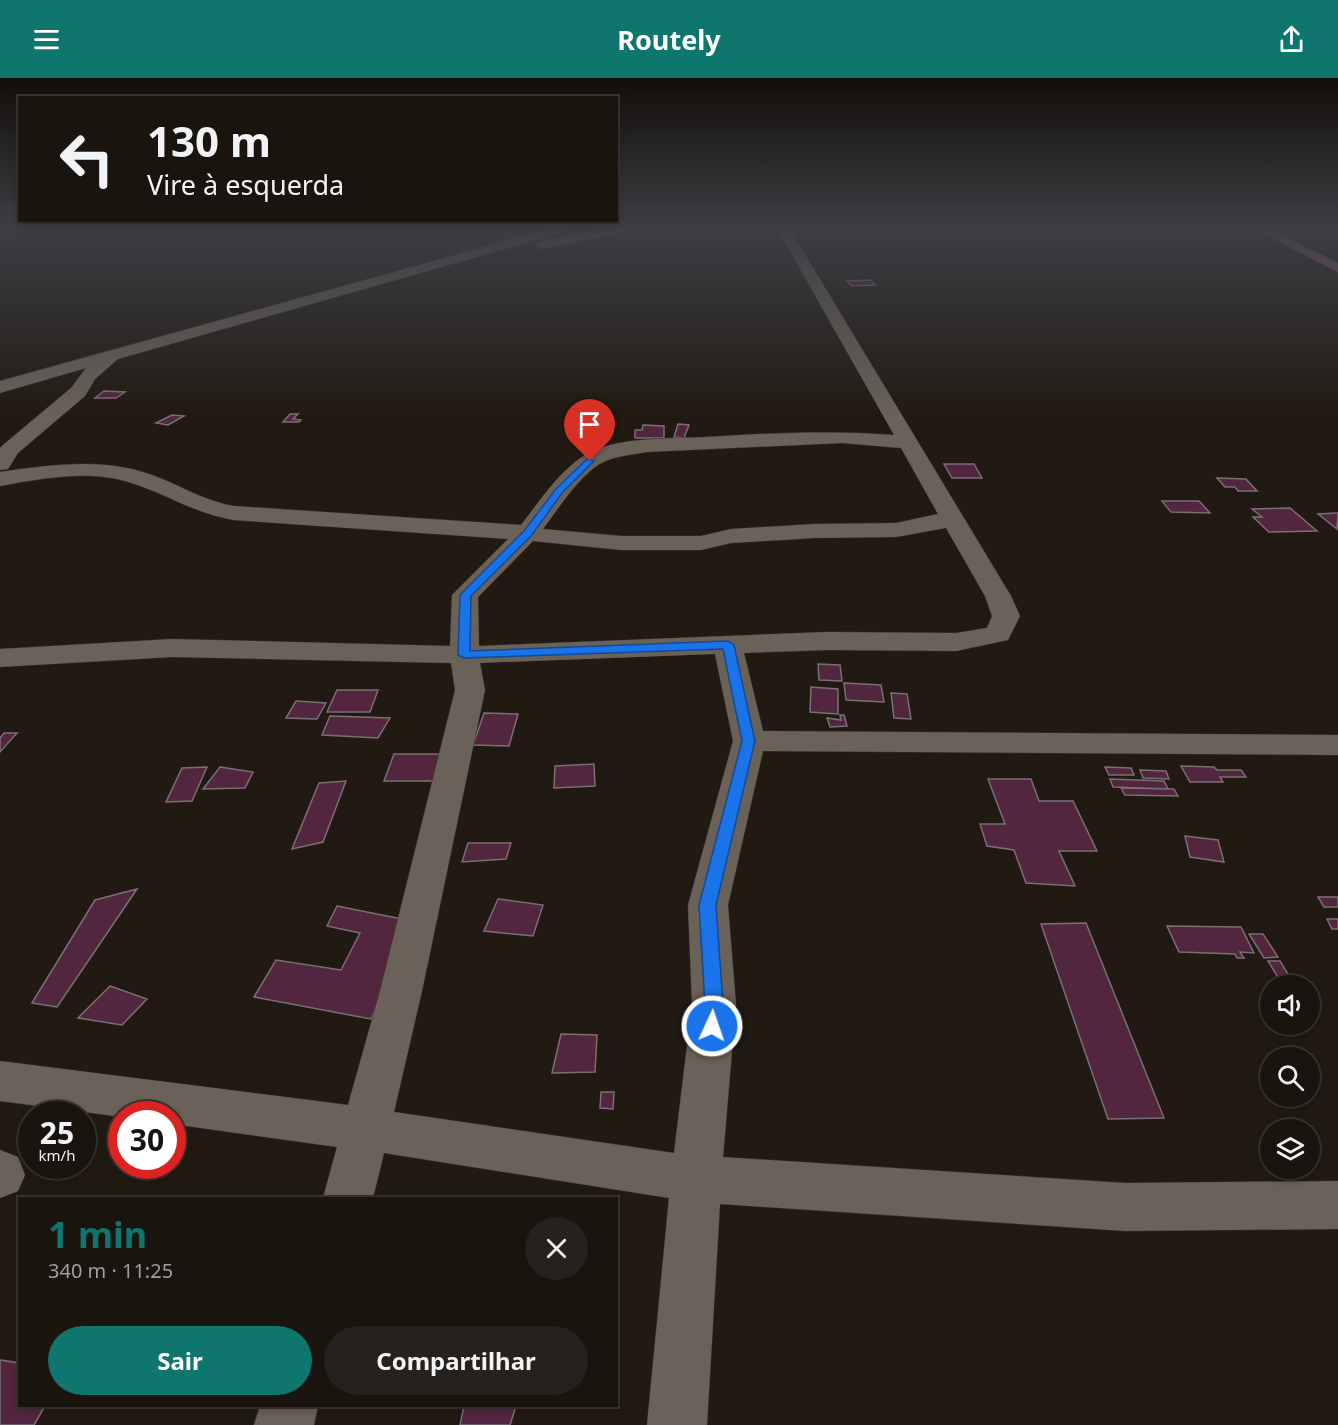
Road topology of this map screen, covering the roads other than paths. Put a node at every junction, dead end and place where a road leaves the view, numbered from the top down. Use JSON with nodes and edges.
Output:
{"nodes":[{"id":1,"x":342,"y":291,"type":"edge"},
{"id":2,"x":820,"y":291,"type":"edge"},
{"id":3,"x":114,"y":354,"type":"junction"},
{"id":4,"x":0,"y":387,"type":"edge"},
{"id":5,"x":909,"y":442,"type":"junction"},
{"id":6,"x":0,"y":464,"type":"edge"},
{"id":7,"x":0,"y":479,"type":"edge"},
{"id":8,"x":952,"y":517,"type":"junction"},
{"id":9,"x":528,"y":534,"type":"junction"},
{"id":10,"x":728,"y":645,"type":"junction"},
{"id":11,"x":464,"y":655,"type":"junction"},
{"id":12,"x":0,"y":658,"type":"edge"},
{"id":13,"x":748,"y":741,"type":"junction"},
{"id":14,"x":1338,"y":745,"type":"edge"},
{"id":15,"x":0,"y":1081,"type":"edge"},
{"id":16,"x":365,"y":1129,"type":"junction"},
{"id":17,"x":696,"y":1179,"type":"junction"},
{"id":18,"x":348,"y":1197,"type":"edge"},
{"id":19,"x":1338,"y":1205,"type":"edge"},
{"id":20,"x":290,"y":1407,"type":"edge"},
{"id":21,"x":284,"y":1425,"type":"edge"},
{"id":22,"x":677,"y":1425,"type":"edge"}],
"edges":[{"from":1,"to":3,"type":"street"},
{"from":2,"to":5,"type":"street"},
{"from":3,"to":4,"type":"street"},
{"from":3,"to":6,"type":"street"},
{"from":5,"to":8,"type":"street"},
{"from":5,"to":9,"type":"street"},
{"from":7,"to":9,"type":"street"},
{"from":8,"to":9,"type":"street"},
{"from":8,"to":10,"type":"street"},
{"from":9,"to":11,"type":"street"},
{"from":10,"to":11,"type":"street"},
{"from":10,"to":13,"type":"street"},
{"from":11,"to":12,"type":"street"},
{"from":11,"to":16,"type":"street"},
{"from":13,"to":14,"type":"street"},
{"from":13,"to":17,"type":"street"},
{"from":15,"to":16,"type":"street"},
{"from":16,"to":17,"type":"street"},
{"from":16,"to":18,"type":"street"},
{"from":17,"to":19,"type":"street"},
{"from":17,"to":22,"type":"street"},
{"from":20,"to":21,"type":"street"}]}
